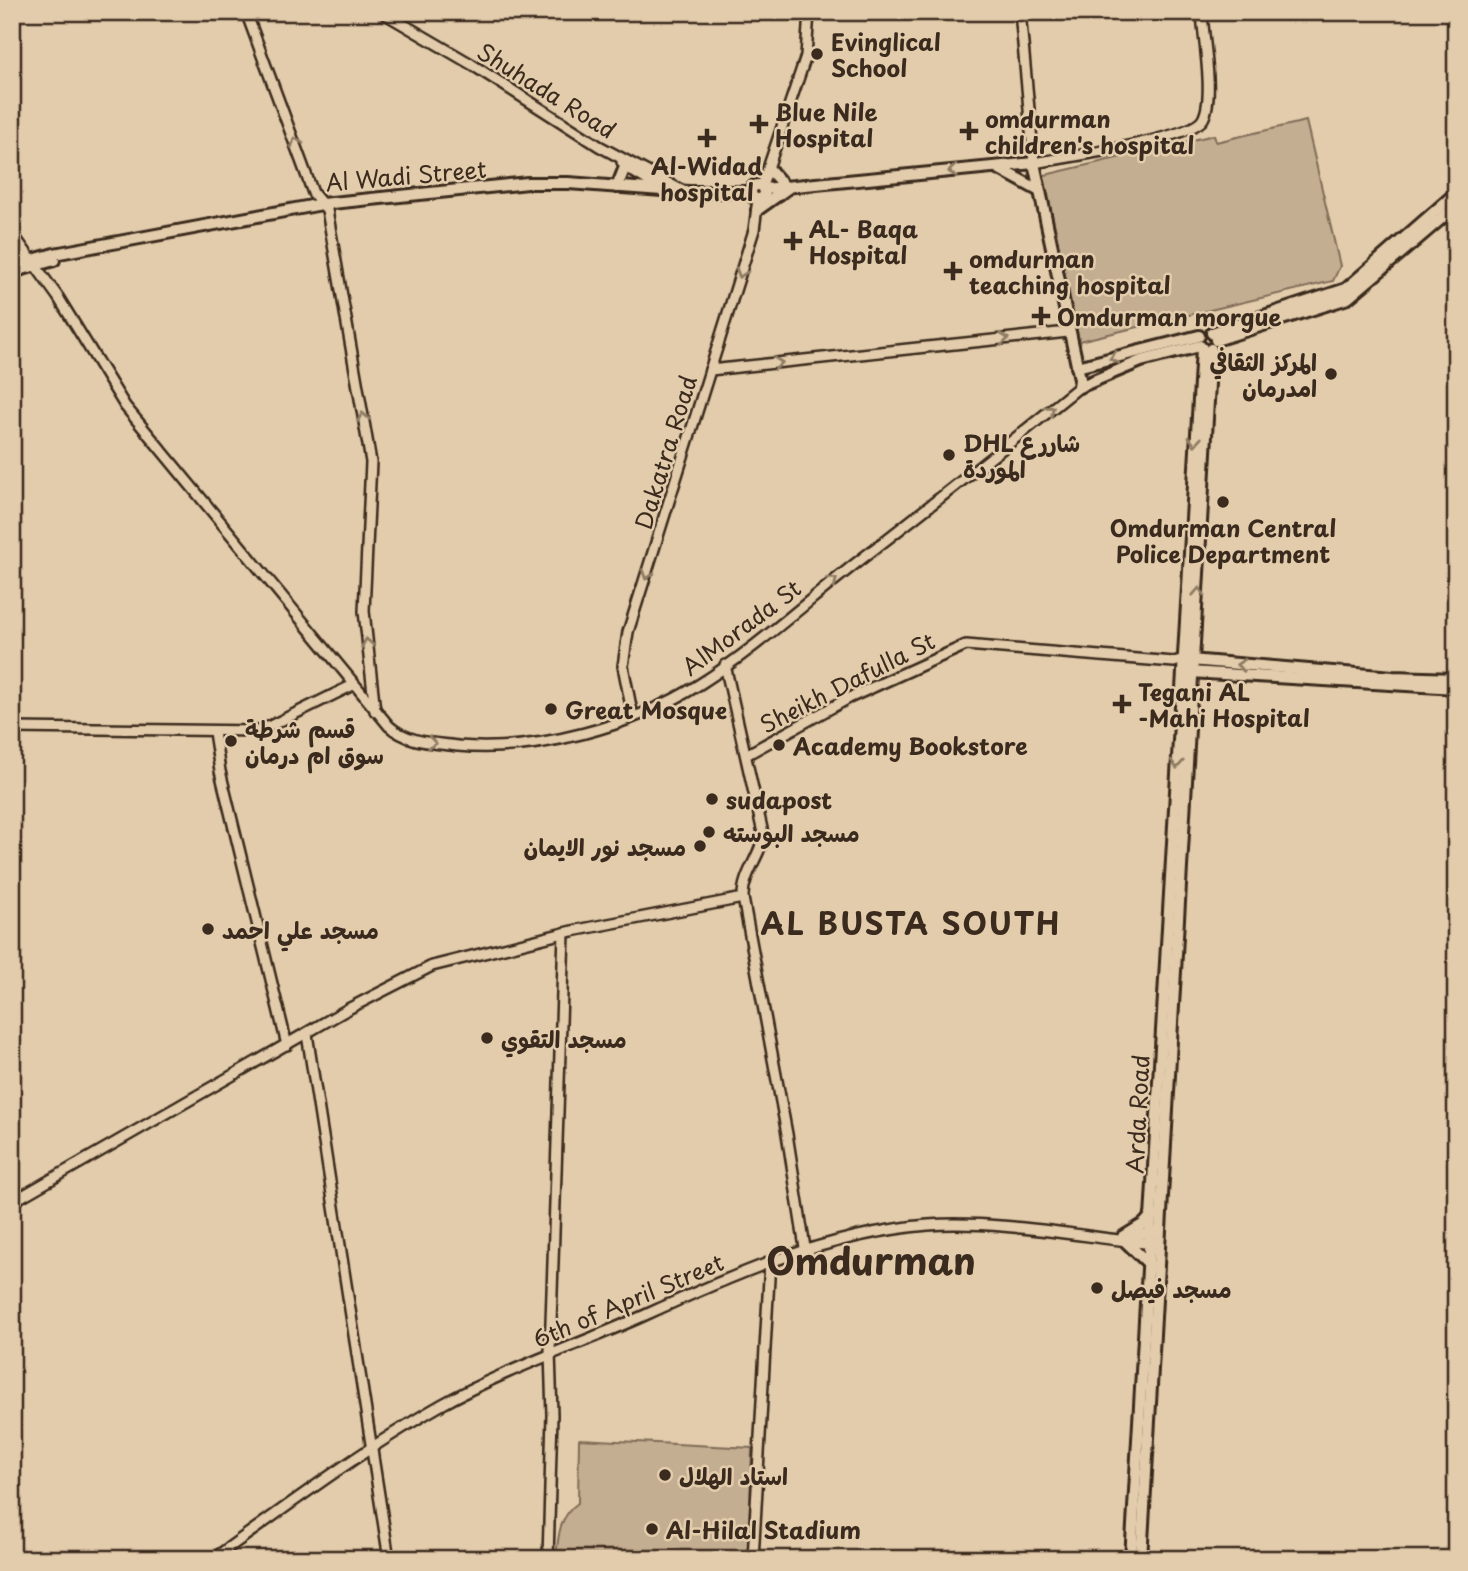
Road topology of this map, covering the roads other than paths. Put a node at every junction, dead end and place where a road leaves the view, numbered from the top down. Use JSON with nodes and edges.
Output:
{"nodes":[{"id":1,"x":246,"y":12,"type":"edge"},
{"id":2,"x":382,"y":12,"type":"edge"},
{"id":3,"x":809,"y":12,"type":"edge"},
{"id":4,"x":1020,"y":12,"type":"edge"},
{"id":5,"x":1202,"y":12,"type":"edge"},
{"id":6,"x":622,"y":163,"type":"junction"},
{"id":7,"x":1034,"y":163,"type":"junction"},
{"id":8,"x":770,"y":167,"type":"junction"},
{"id":9,"x":996,"y":167,"type":"junction"},
{"id":10,"x":789,"y":186,"type":"junction"},
{"id":11,"x":617,"y":187,"type":"junction"},
{"id":12,"x":664,"y":190,"type":"junction"},
{"id":13,"x":1038,"y":190,"type":"junction"},
{"id":14,"x":683,"y":191,"type":"junction"},
{"id":15,"x":758,"y":193,"type":"junction"},
{"id":16,"x":1456,"y":193,"type":"edge"},
{"id":17,"x":322,"y":204,"type":"junction"},
{"id":18,"x":1456,"y":206,"type":"edge"},
{"id":19,"x":1424,"y":228,"type":"junction"},
{"id":20,"x":12,"y":233,"type":"edge"},
{"id":21,"x":35,"y":262,"type":"junction"},
{"id":22,"x":12,"y":268,"type":"edge"},
{"id":23,"x":1068,"y":332,"type":"junction"},
{"id":24,"x":1207,"y":342,"type":"junction"},
{"id":25,"x":1077,"y":367,"type":"junction"},
{"id":26,"x":710,"y":370,"type":"junction"},
{"id":27,"x":1079,"y":387,"type":"junction"},
{"id":28,"x":1185,"y":661,"type":"junction"},
{"id":29,"x":725,"y":665,"type":"junction"},
{"id":30,"x":1189,"y":672,"type":"junction"},
{"id":31,"x":1456,"y":679,"type":"edge"},
{"id":32,"x":1438,"y":682,"type":"junction"},
{"id":33,"x":353,"y":685,"type":"junction"},
{"id":34,"x":1456,"y":688,"type":"edge"},
{"id":35,"x":375,"y":711,"type":"junction"},
{"id":36,"x":633,"y":717,"type":"junction"},
{"id":37,"x":12,"y":728,"type":"edge"},
{"id":38,"x":214,"y":732,"type":"junction"},
{"id":39,"x":746,"y":755,"type":"junction"},
{"id":40,"x":743,"y":898,"type":"junction"},
{"id":41,"x":564,"y":933,"type":"junction"},
{"id":42,"x":307,"y":1034,"type":"junction"},
{"id":43,"x":287,"y":1045,"type":"junction"},
{"id":44,"x":12,"y":1202,"type":"edge"},
{"id":45,"x":1152,"y":1215,"type":"junction"},
{"id":46,"x":1117,"y":1238,"type":"junction"},
{"id":47,"x":1156,"y":1238,"type":"junction"},
{"id":48,"x":805,"y":1248,"type":"junction"},
{"id":49,"x":770,"y":1261,"type":"junction"},
{"id":50,"x":1149,"y":1264,"type":"junction"},
{"id":51,"x":550,"y":1352,"type":"junction"},
{"id":52,"x":372,"y":1448,"type":"junction"},
{"id":53,"x":214,"y":1559,"type":"edge"},
{"id":54,"x":389,"y":1559,"type":"edge"},
{"id":55,"x":548,"y":1559,"type":"edge"},
{"id":56,"x":753,"y":1559,"type":"edge"},
{"id":57,"x":1131,"y":1559,"type":"edge"},
{"id":58,"x":1141,"y":1559,"type":"edge"}],
"edges":[{"from":17,"to":1,"type":"street","one_way":true},
{"from":2,"to":6,"type":"street","name":"Shuhada Road"},
{"from":3,"to":8,"type":"street","name":"Dakatra Road"},
{"from":4,"to":7,"type":"street"},
{"from":5,"to":7,"type":"street"},
{"from":6,"to":11,"type":"main road"},
{"from":6,"to":12,"type":"street","name":"Shuhada Road"},
{"from":6,"to":14,"type":"street","name":"Shuhada Road"},
{"from":7,"to":9,"type":"main road","name":"Al Wadi Street"},
{"from":7,"to":13,"type":"main road"},
{"from":8,"to":10,"type":"main road"},
{"from":8,"to":15,"type":"street","name":"Dakatra Road"},
{"from":9,"to":10,"type":"main road","name":"Al Wadi Street","one_way":true},
{"from":9,"to":13,"type":"main road"},
{"from":10,"to":15,"type":"main road"},
{"from":10,"to":15,"type":"main road","name":"Al Wadi Street"},
{"from":11,"to":12,"type":"main road","name":"Al Wadi Street"},
{"from":11,"to":17,"type":"main road","name":"Al Wadi Street"},
{"from":12,"to":14,"type":"main road","name":"Al Wadi Street"},
{"from":13,"to":23,"type":"main road"},
{"from":14,"to":15,"type":"main road","name":"Al Wadi Street"},
{"from":15,"to":26,"type":"street","name":"Dakatra Road","one_way":true},
{"from":16,"to":19,"type":"main road"},
{"from":17,"to":21,"type":"main road","name":"Al Wadi Street"},
{"from":35,"to":17,"type":"street","one_way":true},
{"from":18,"to":19,"type":"main road"},
{"from":19,"to":24,"type":"main road"},
{"from":20,"to":21,"type":"street","name":"AlMorada St"},
{"from":21,"to":22,"type":"main road","name":"Al Wadi Street"},
{"from":21,"to":33,"type":"street","name":"AlMorada St"},
{"from":23,"to":25,"type":"main road"},
{"from":26,"to":23,"type":"street","one_way":true},
{"from":24,"to":25,"type":"main road","one_way":true},
{"from":24,"to":27,"type":"main road"},
{"from":24,"to":28,"type":"main road"},
{"from":25,"to":27,"type":"main road"},
{"from":26,"to":36,"type":"street","name":"Dakatra Road","one_way":true},
{"from":29,"to":27,"type":"street","name":"AlMorada St","one_way":true},
{"from":28,"to":30,"type":"main road"},
{"from":28,"to":30,"type":"street"},
{"from":32,"to":28,"type":"main road","one_way":true},
{"from":28,"to":39,"type":"street","name":"Sheikh Dafulla St"},
{"from":29,"to":36,"type":"street","name":"AlMorada St"},
{"from":29,"to":39,"type":"street"},
{"from":30,"to":32,"type":"main road"},
{"from":30,"to":45,"type":"main road","name":"Arda Road","one_way":true},
{"from":30,"to":47,"type":"main road","name":"Arda Road"},
{"from":31,"to":32,"type":"main road"},
{"from":32,"to":34,"type":"main road"},
{"from":33,"to":35,"type":"street","name":"AlMorada St"},
{"from":33,"to":38,"type":"street"},
{"from":35,"to":36,"type":"street","name":"AlMorada St","one_way":true},
{"from":37,"to":38,"type":"street"},
{"from":38,"to":43,"type":"street"},
{"from":39,"to":40,"type":"street"},
{"from":40,"to":41,"type":"street"},
{"from":40,"to":48,"type":"street"},
{"from":41,"to":42,"type":"street"},
{"from":41,"to":51,"type":"street"},
{"from":42,"to":43,"type":"street"},
{"from":42,"to":52,"type":"street"},
{"from":43,"to":44,"type":"street"},
{"from":45,"to":46,"type":"main road"},
{"from":45,"to":47,"type":"main road","name":"Arda Road"},
{"from":46,"to":47,"type":"street","name":"6th of April Street"},
{"from":46,"to":48,"type":"street","name":"6th of April Street"},
{"from":46,"to":50,"type":"main road"},
{"from":47,"to":50,"type":"main road","name":"Arda Road"},
{"from":47,"to":58,"type":"main road","name":"Arda Road"},
{"from":48,"to":49,"type":"street","name":"6th of April Street"},
{"from":49,"to":51,"type":"street","name":"6th of April Street"},
{"from":49,"to":56,"type":"street"},
{"from":50,"to":57,"type":"main road","name":"Arda Road"},
{"from":51,"to":52,"type":"street","name":"6th of April Street"},
{"from":51,"to":55,"type":"street"},
{"from":52,"to":53,"type":"street","name":"6th of April Street"},
{"from":52,"to":54,"type":"street"}]}
